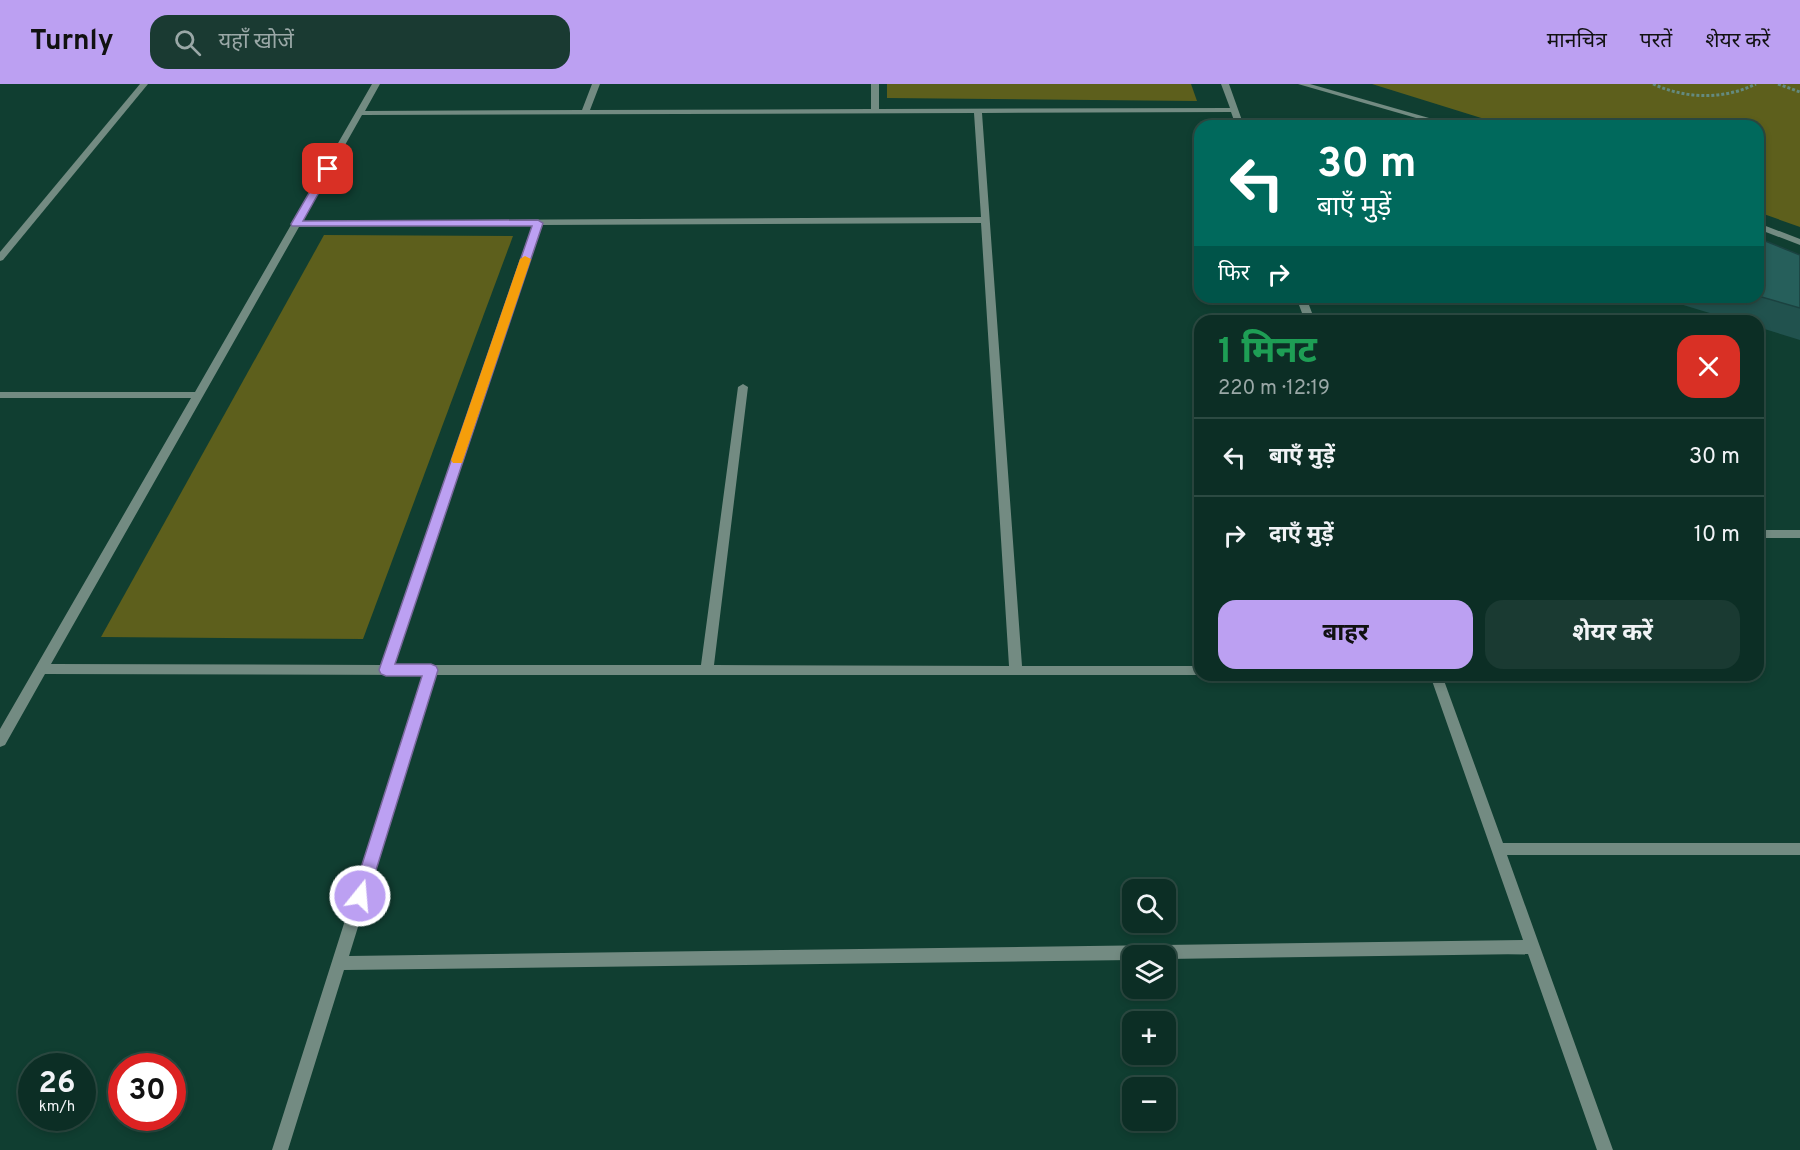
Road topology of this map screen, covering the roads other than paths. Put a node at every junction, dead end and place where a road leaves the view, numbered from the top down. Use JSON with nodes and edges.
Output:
{"nodes":[{"id":1,"x":144,"y":84,"type":"edge"},
{"id":2,"x":376,"y":84,"type":"edge"},
{"id":3,"x":596,"y":84,"type":"edge"},
{"id":4,"x":875,"y":84,"type":"edge"},
{"id":5,"x":1225,"y":84,"type":"edge"},
{"id":6,"x":1302,"y":84,"type":"edge"},
{"id":7,"x":1234,"y":110,"type":"junction"},
{"id":8,"x":875,"y":111,"type":"junction"},
{"id":9,"x":978,"y":111,"type":"junction"},
{"id":10,"x":585,"y":112,"type":"junction"},
{"id":11,"x":360,"y":113,"type":"junction"},
{"id":12,"x":1238,"y":120,"type":"edge"},
{"id":13,"x":1431,"y":120,"type":"edge"},
{"id":14,"x":985,"y":220,"type":"junction"},
{"id":15,"x":538,"y":223,"type":"junction"},
{"id":16,"x":296,"y":224,"type":"junction"},
{"id":17,"x":1764,"y":228,"type":"edge"},
{"id":18,"x":1800,"y":242,"type":"edge"},
{"id":19,"x":0,"y":258,"type":"edge"},
{"id":20,"x":743,"y":387,"type":"dead end"},
{"id":21,"x":0,"y":395,"type":"edge"},
{"id":22,"x":198,"y":395,"type":"junction"},
{"id":23,"x":1764,"y":534,"type":"edge"},
{"id":24,"x":1800,"y":534,"type":"edge"},
{"id":25,"x":41,"y":669,"type":"junction"},
{"id":26,"x":386,"y":670,"type":"junction"},
{"id":27,"x":431,"y":670,"type":"junction"},
{"id":28,"x":707,"y":670,"type":"junction"},
{"id":29,"x":1016,"y":671,"type":"junction"},
{"id":30,"x":1194,"y":671,"type":"edge"},
{"id":31,"x":1438,"y":681,"type":"edge"},
{"id":32,"x":0,"y":741,"type":"edge"},
{"id":33,"x":1497,"y":849,"type":"junction"},
{"id":34,"x":1800,"y":849,"type":"edge"},
{"id":35,"x":1532,"y":948,"type":"junction"},
{"id":36,"x":339,"y":963,"type":"junction"},
{"id":37,"x":280,"y":1150,"type":"edge"},
{"id":38,"x":1605,"y":1150,"type":"edge"}],
"edges":[{"from":1,"to":19,"type":"street"},
{"from":2,"to":11,"type":"street"},
{"from":3,"to":10,"type":"street"},
{"from":4,"to":8,"type":"street"},
{"from":5,"to":7,"type":"street"},
{"from":6,"to":13,"type":"street"},
{"from":7,"to":9,"type":"street"},
{"from":7,"to":12,"type":"street"},
{"from":8,"to":9,"type":"street"},
{"from":8,"to":10,"type":"street"},
{"from":9,"to":14,"type":"street"},
{"from":10,"to":11,"type":"street"},
{"from":11,"to":16,"type":"street"},
{"from":14,"to":15,"type":"street"},
{"from":14,"to":29,"type":"street"},
{"from":15,"to":16,"type":"street"},
{"from":15,"to":26,"type":"street"},
{"from":16,"to":22,"type":"street"},
{"from":17,"to":18,"type":"street"},
{"from":20,"to":28,"type":"street"},
{"from":21,"to":22,"type":"street"},
{"from":22,"to":25,"type":"street"},
{"from":23,"to":24,"type":"street"},
{"from":25,"to":26,"type":"street"},
{"from":25,"to":32,"type":"street"},
{"from":26,"to":27,"type":"street"},
{"from":27,"to":28,"type":"street"},
{"from":27,"to":36,"type":"street"},
{"from":28,"to":29,"type":"street"},
{"from":29,"to":30,"type":"street"},
{"from":31,"to":33,"type":"street"},
{"from":33,"to":34,"type":"street"},
{"from":33,"to":35,"type":"street"},
{"from":35,"to":36,"type":"street"},
{"from":35,"to":38,"type":"street"},
{"from":36,"to":37,"type":"street"}]}
